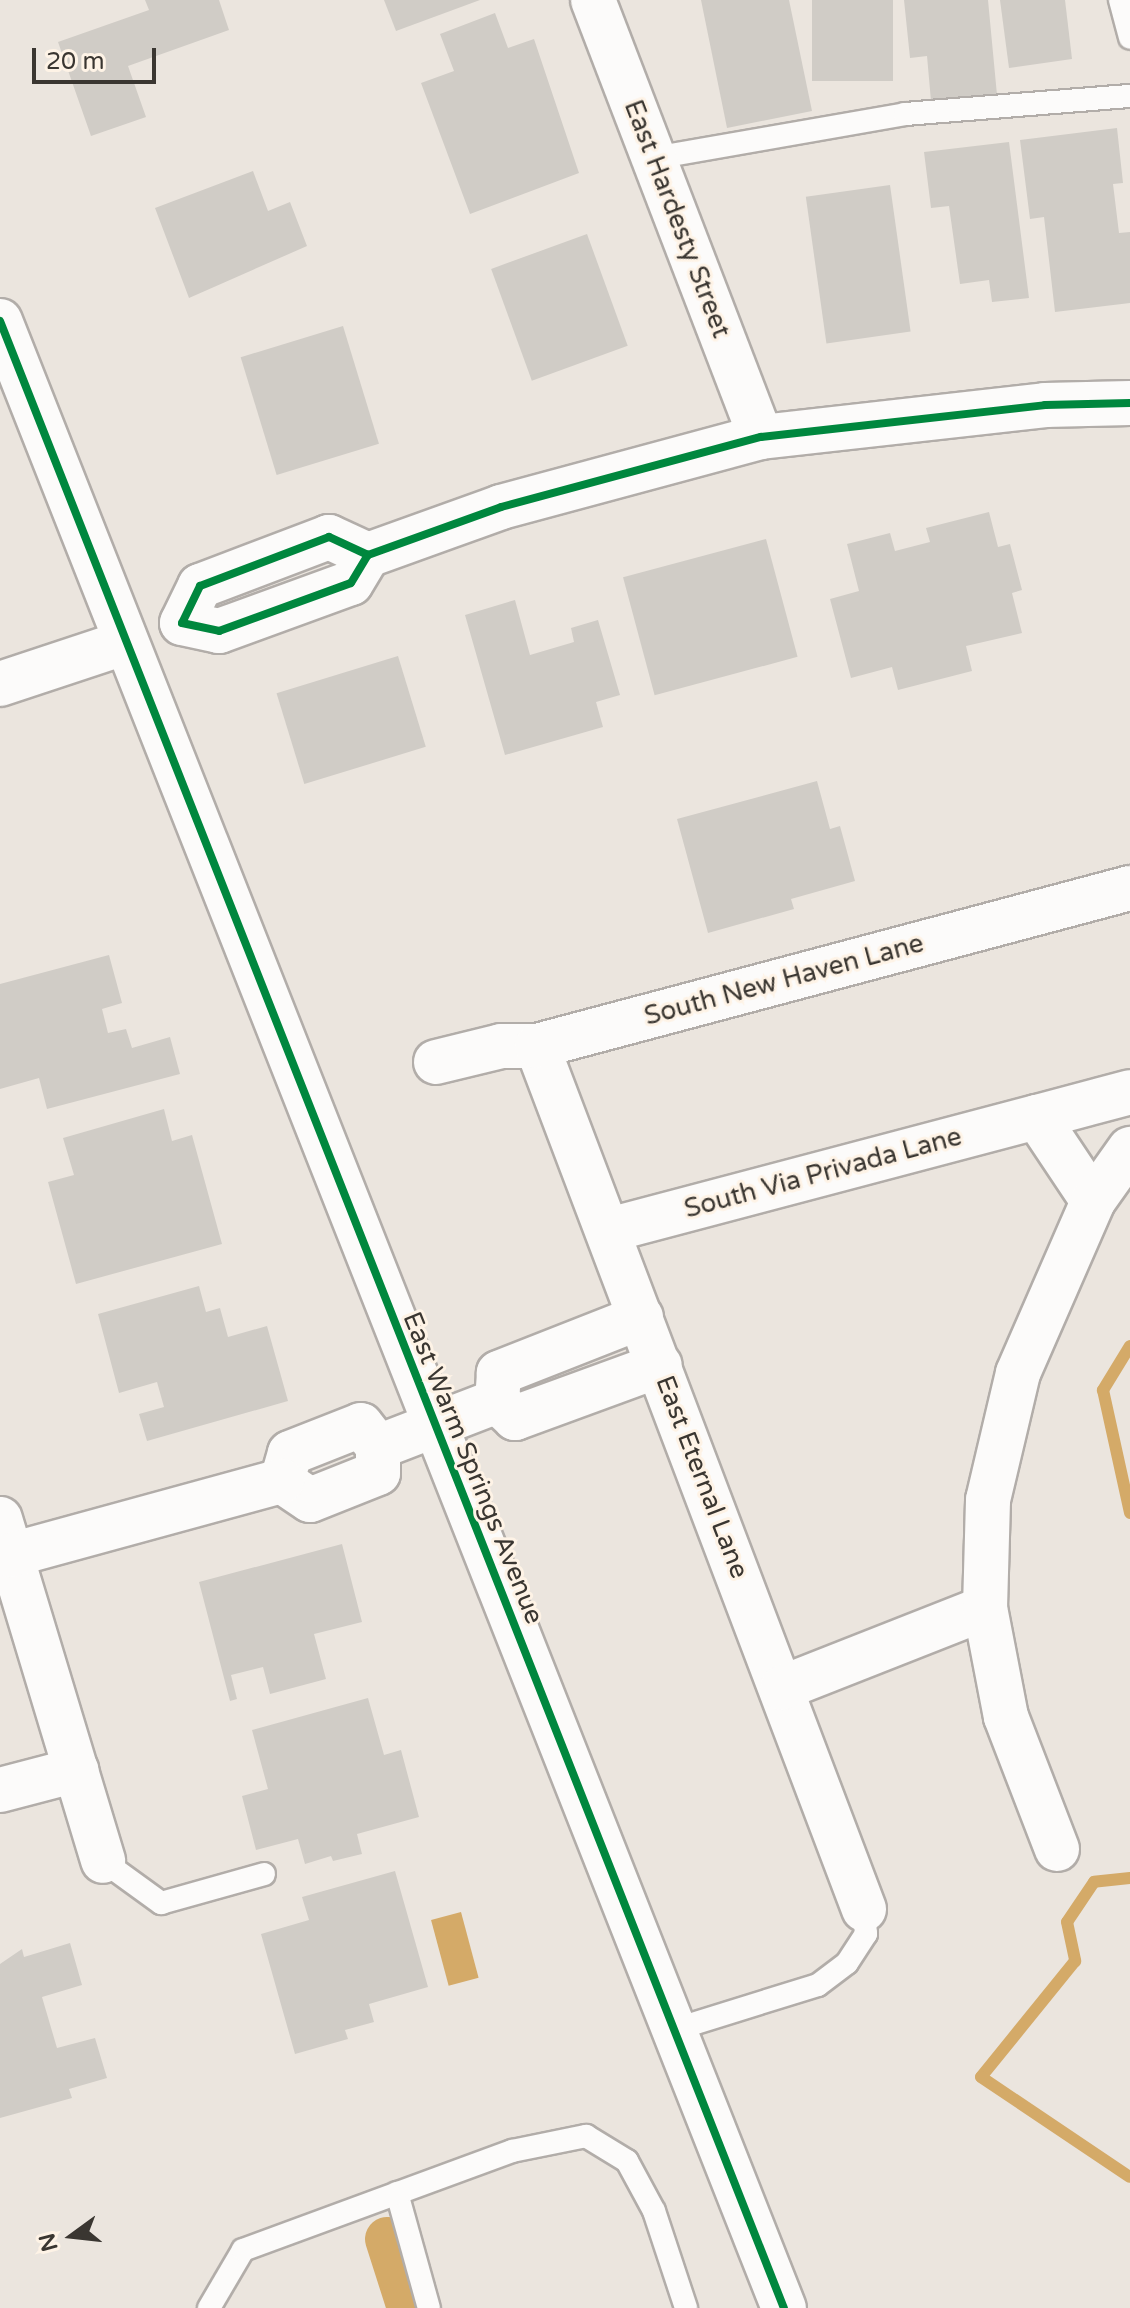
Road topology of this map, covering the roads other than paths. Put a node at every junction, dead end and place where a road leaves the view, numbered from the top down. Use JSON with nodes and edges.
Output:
{"nodes":[{"id":1,"x":593,"y":0,"type":"edge"},
{"id":2,"x":1120,"y":0,"type":"edge"},
{"id":3,"x":1130,"y":38,"type":"edge"},
{"id":4,"x":1130,"y":96,"type":"edge"},
{"id":5,"x":654,"y":158,"type":"junction"},
{"id":6,"x":0,"y":321,"type":"edge"},
{"id":7,"x":1130,"y":403,"type":"edge"},
{"id":8,"x":761,"y":437,"type":"junction"},
{"id":9,"x":124,"y":643,"type":"junction"},
{"id":10,"x":0,"y":684,"type":"edge"},
{"id":11,"x":1130,"y":888,"type":"edge"},
{"id":12,"x":537,"y":1046,"type":"junction"},
{"id":13,"x":436,"y":1062,"type":"dead end"},
{"id":14,"x":1130,"y":1092,"type":"edge"},
{"id":15,"x":1037,"y":1117,"type":"junction"},
{"id":16,"x":1130,"y":1149,"type":"edge"},
{"id":17,"x":1093,"y":1201,"type":"junction"},
{"id":18,"x":609,"y":1230,"type":"junction"},
{"id":19,"x":641,"y":1317,"type":"junction"},
{"id":20,"x":660,"y":1365,"type":"junction"},
{"id":21,"x":497,"y":1401,"type":"junction"},
{"id":22,"x":435,"y":1426,"type":"junction"},
{"id":23,"x":6,"y":1537,"type":"edge"},
{"id":24,"x":985,"y":1608,"type":"junction"},
{"id":25,"x":782,"y":1688,"type":"junction"},
{"id":26,"x":76,"y":1770,"type":"junction"},
{"id":27,"x":0,"y":1790,"type":"edge"},
{"id":28,"x":1057,"y":1849,"type":"dead end"},
{"id":29,"x":103,"y":1861,"type":"joint"},
{"id":30,"x":264,"y":1874,"type":"dead end"},
{"id":31,"x":864,"y":1909,"type":"joint"},
{"id":32,"x":670,"y":2031,"type":"junction"},
{"id":33,"x":397,"y":2193,"type":"junction"},
{"id":34,"x":209,"y":2308,"type":"edge"},
{"id":35,"x":429,"y":2308,"type":"edge"},
{"id":36,"x":686,"y":2308,"type":"edge"},
{"id":37,"x":784,"y":2308,"type":"edge"}],
"edges":[{"from":1,"to":5,"type":"street","name":"East Hardesty Street"},
{"from":2,"to":3,"type":"lane"},
{"from":4,"to":5,"type":"lane"},
{"from":5,"to":8,"type":"street","name":"East Hardesty Street"},
{"from":6,"to":9,"type":"street","name":"East Warm Springs Avenue"},
{"from":7,"to":8,"type":"street"},
{"from":8,"to":9,"type":"street"},
{"from":9,"to":10,"type":"street"},
{"from":9,"to":22,"type":"street","name":"East Warm Springs Avenue"},
{"from":11,"to":12,"type":"street","name":"South New Haven Lane"},
{"from":12,"to":13,"type":"street","name":"South New Haven Lane"},
{"from":12,"to":18,"type":"street","name":"East Eternal Lane"},
{"from":14,"to":15,"type":"street","name":"South Via Privada Lane"},
{"from":15,"to":17,"type":"street"},
{"from":15,"to":18,"type":"street","name":"South Via Privada Lane"},
{"from":16,"to":17,"type":"street"},
{"from":17,"to":24,"type":"street"},
{"from":18,"to":19,"type":"street","name":"East Eternal Lane"},
{"from":19,"to":20,"type":"street","name":"East Eternal Lane"},
{"from":19,"to":21,"type":"street"},
{"from":20,"to":21,"type":"street"},
{"from":20,"to":25,"type":"street","name":"East Eternal Lane"},
{"from":21,"to":22,"type":"street"},
{"from":22,"to":23,"type":"street"},
{"from":22,"to":32,"type":"street","name":"East Warm Springs Avenue"},
{"from":23,"to":26,"type":"street"},
{"from":24,"to":25,"type":"street"},
{"from":24,"to":28,"type":"street"},
{"from":25,"to":31,"type":"street","name":"East Eternal Lane"},
{"from":26,"to":27,"type":"street"},
{"from":26,"to":29,"type":"street"},
{"from":29,"to":30,"type":"lane"},
{"from":31,"to":32,"type":"lane"},
{"from":32,"to":37,"type":"street","name":"East Warm Springs Avenue"},
{"from":33,"to":34,"type":"lane"},
{"from":33,"to":35,"type":"lane"},
{"from":33,"to":36,"type":"lane"}]}
